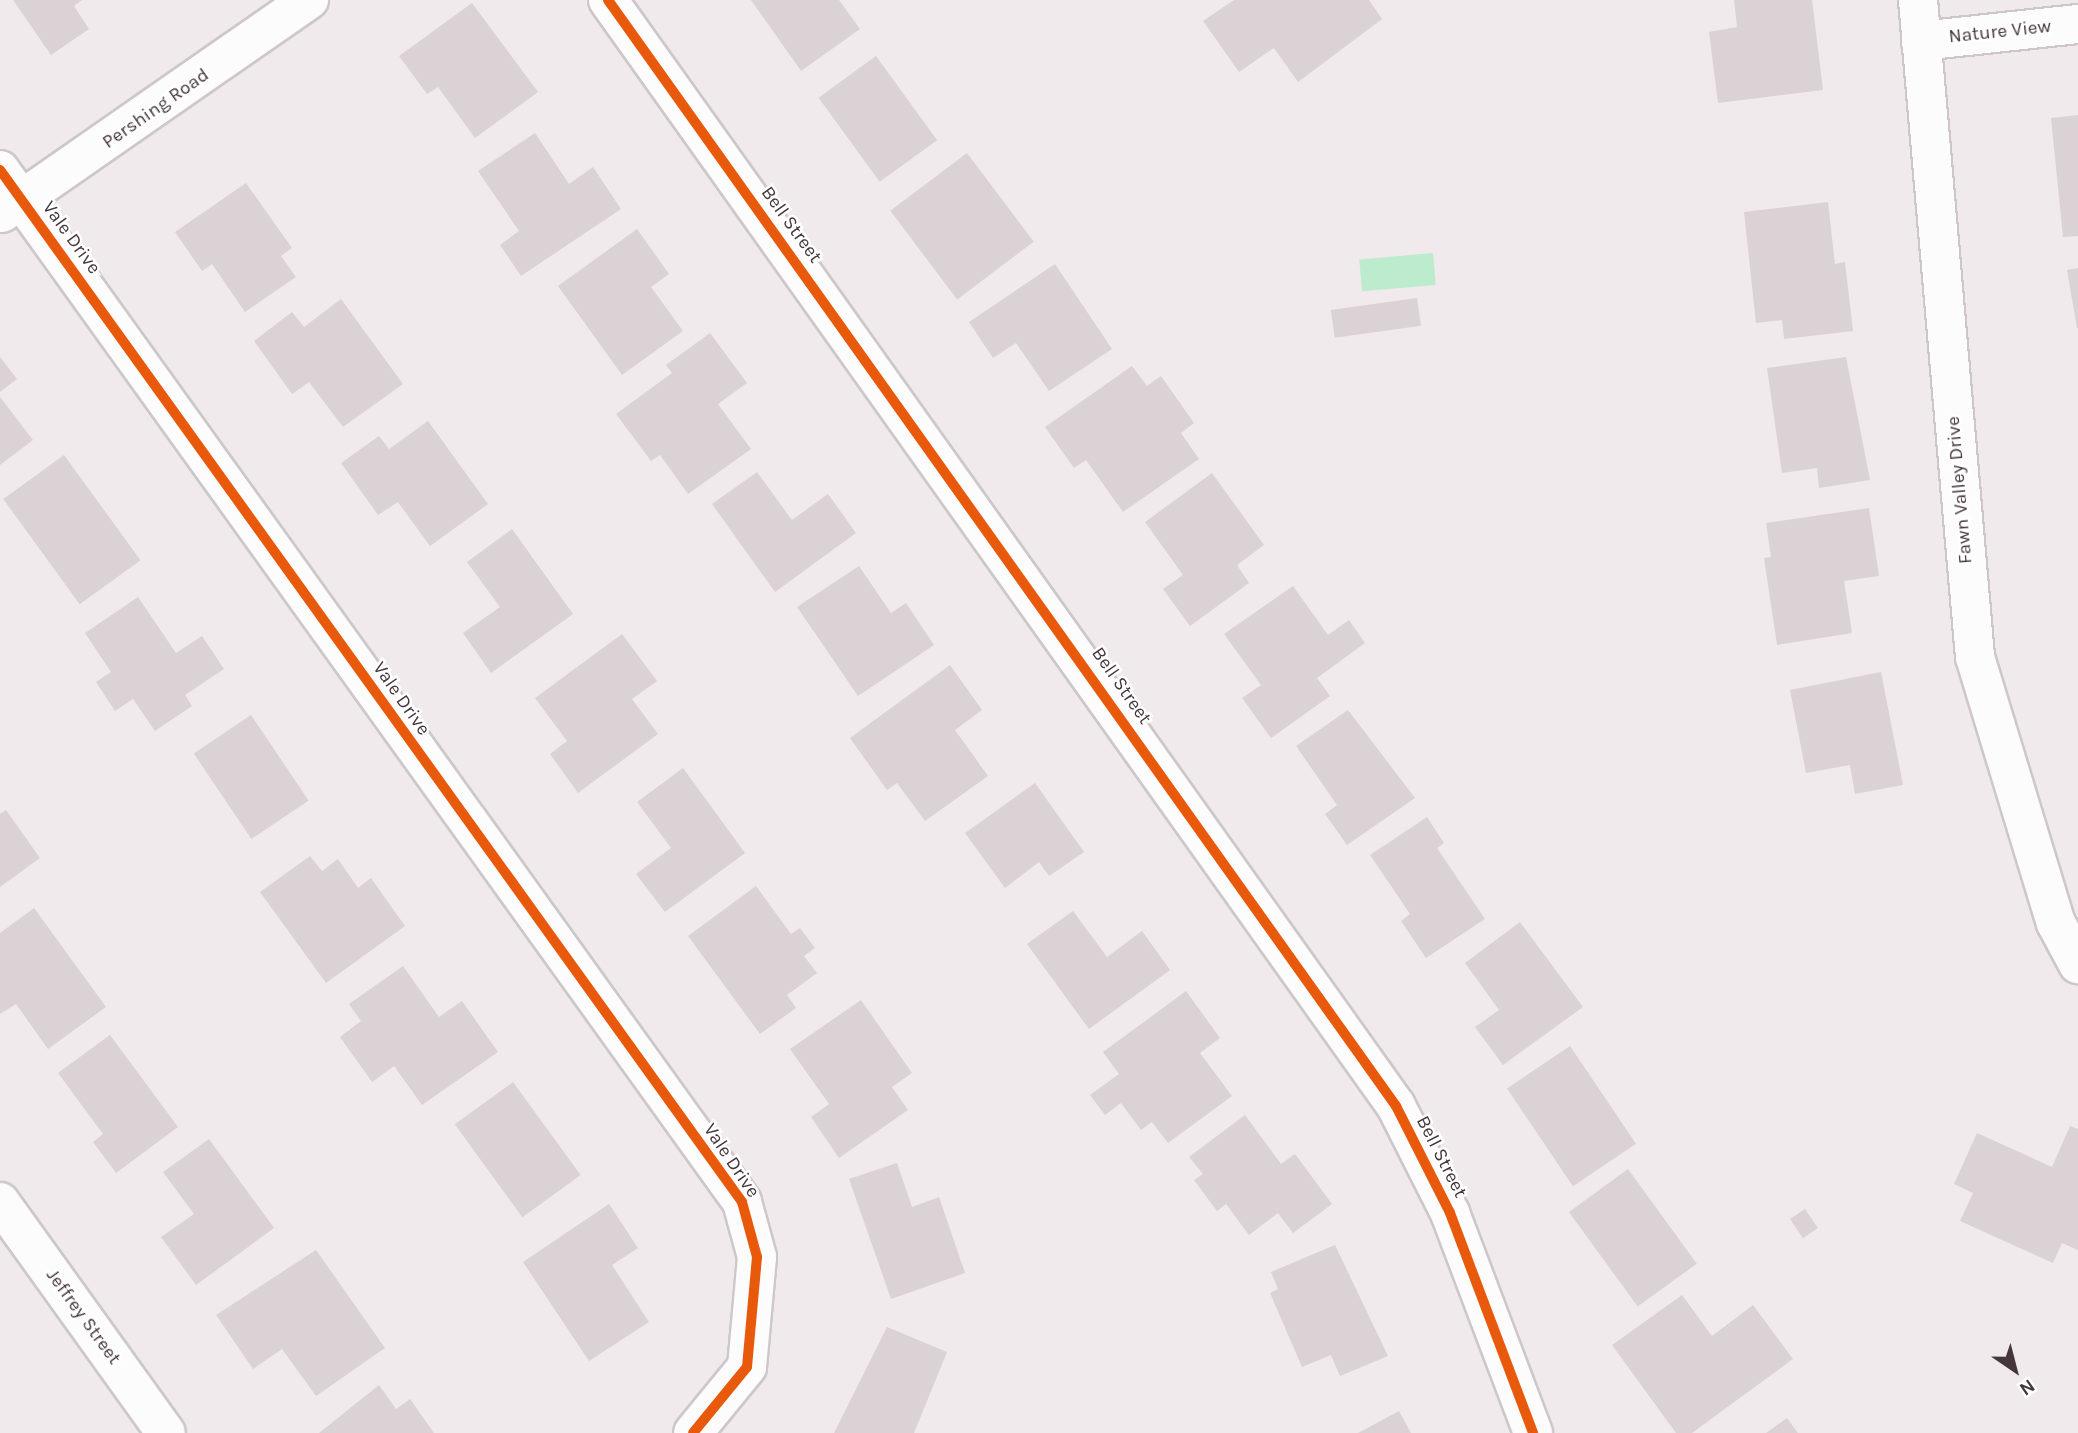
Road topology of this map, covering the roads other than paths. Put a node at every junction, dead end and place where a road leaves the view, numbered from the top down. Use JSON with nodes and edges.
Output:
{"nodes":[{"id":1,"x":309,"y":0,"type":"edge"},
{"id":2,"x":608,"y":0,"type":"edge"},
{"id":3,"x":1918,"y":0,"type":"edge"},
{"id":4,"x":2078,"y":24,"type":"edge"},
{"id":5,"x":1922,"y":41,"type":"junction"},
{"id":6,"x":0,"y":170,"type":"edge"},
{"id":7,"x":12,"y":209,"type":"edge"},
{"id":8,"x":2078,"y":964,"type":"edge"},
{"id":9,"x":0,"y":1202,"type":"edge"},
{"id":10,"x":166,"y":1433,"type":"edge"},
{"id":11,"x":693,"y":1433,"type":"edge"},
{"id":12,"x":1534,"y":1433,"type":"edge"}],
"edges":[{"from":1,"to":7,"type":"street","name":"Pershing Road"},
{"from":2,"to":12,"type":"street","name":"Bell Street"},
{"from":3,"to":5,"type":"street","name":"Fawn Valley Drive"},
{"from":4,"to":5,"type":"street","name":"Nature View"},
{"from":5,"to":8,"type":"street","name":"Fawn Valley Drive"},
{"from":6,"to":7,"type":"street","name":"Vale Drive"},
{"from":7,"to":11,"type":"street","name":"Vale Drive"},
{"from":9,"to":10,"type":"street","name":"Jeffrey Street"}]}
